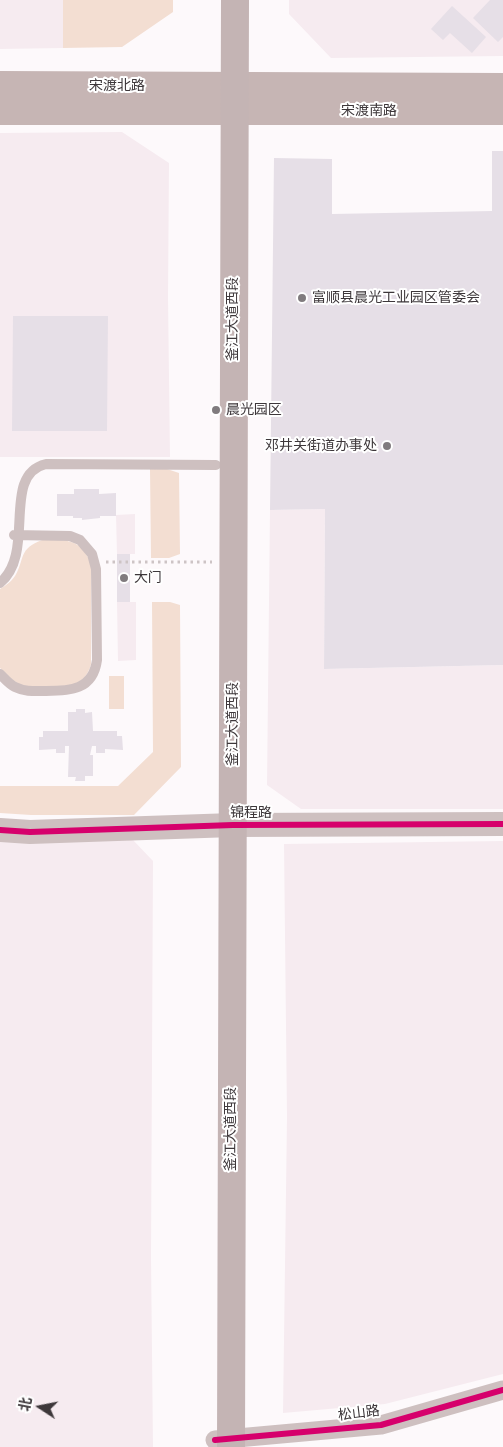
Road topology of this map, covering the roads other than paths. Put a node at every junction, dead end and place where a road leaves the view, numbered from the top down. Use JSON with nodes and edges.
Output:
{"nodes":[{"id":1,"x":218,"y":0,"type":"edge"},
{"id":2,"x":235,"y":0,"type":"edge"},
{"id":3,"x":0,"y":85,"type":"edge"},
{"id":4,"x":503,"y":87,"type":"edge"},
{"id":5,"x":226,"y":98,"type":"junction"},
{"id":6,"x":0,"y":110,"type":"edge"},
{"id":7,"x":503,"y":111,"type":"edge"},
{"id":8,"x":216,"y":465,"type":"junction"},
{"id":9,"x":14,"y":535,"type":"junction"},
{"id":10,"x":0,"y":583,"type":"edge"},
{"id":11,"x":0,"y":674,"type":"edge"},
{"id":12,"x":503,"y":824,"type":"edge"},
{"id":13,"x":224,"y":825,"type":"junction"},
{"id":14,"x":0,"y":830,"type":"edge"},
{"id":15,"x":503,"y":1390,"type":"edge"},
{"id":16,"x":223,"y":1443,"type":"edge"}],
"edges":[{"from":1,"to":5,"type":"highway","name":"釜江大道西段"},
{"from":2,"to":5,"type":"highway","name":"釜江大道西段"},
{"from":3,"to":5,"type":"main road","name":"宋渡北路"},
{"from":4,"to":5,"type":"main road","name":"宋渡南路"},
{"from":5,"to":6,"type":"main road","name":"宋渡北路"},
{"from":5,"to":7,"type":"main road","name":"宋渡南路"},
{"from":5,"to":8,"type":"highway","name":"釜江大道西段"},
{"from":5,"to":13,"type":"highway","name":"釜江大道西段"},
{"from":8,"to":9,"type":"lane"},
{"from":8,"to":13,"type":"highway","name":"釜江大道西段"},
{"from":9,"to":10,"type":"lane"},
{"from":9,"to":11,"type":"lane"},
{"from":12,"to":13,"type":"street","name":"锦程路"},
{"from":13,"to":14,"type":"street","name":"锦程路"},
{"from":13,"to":16,"type":"highway","name":"釜江大道西段"},
{"from":15,"to":16,"type":"street","name":"松山路"}]}
